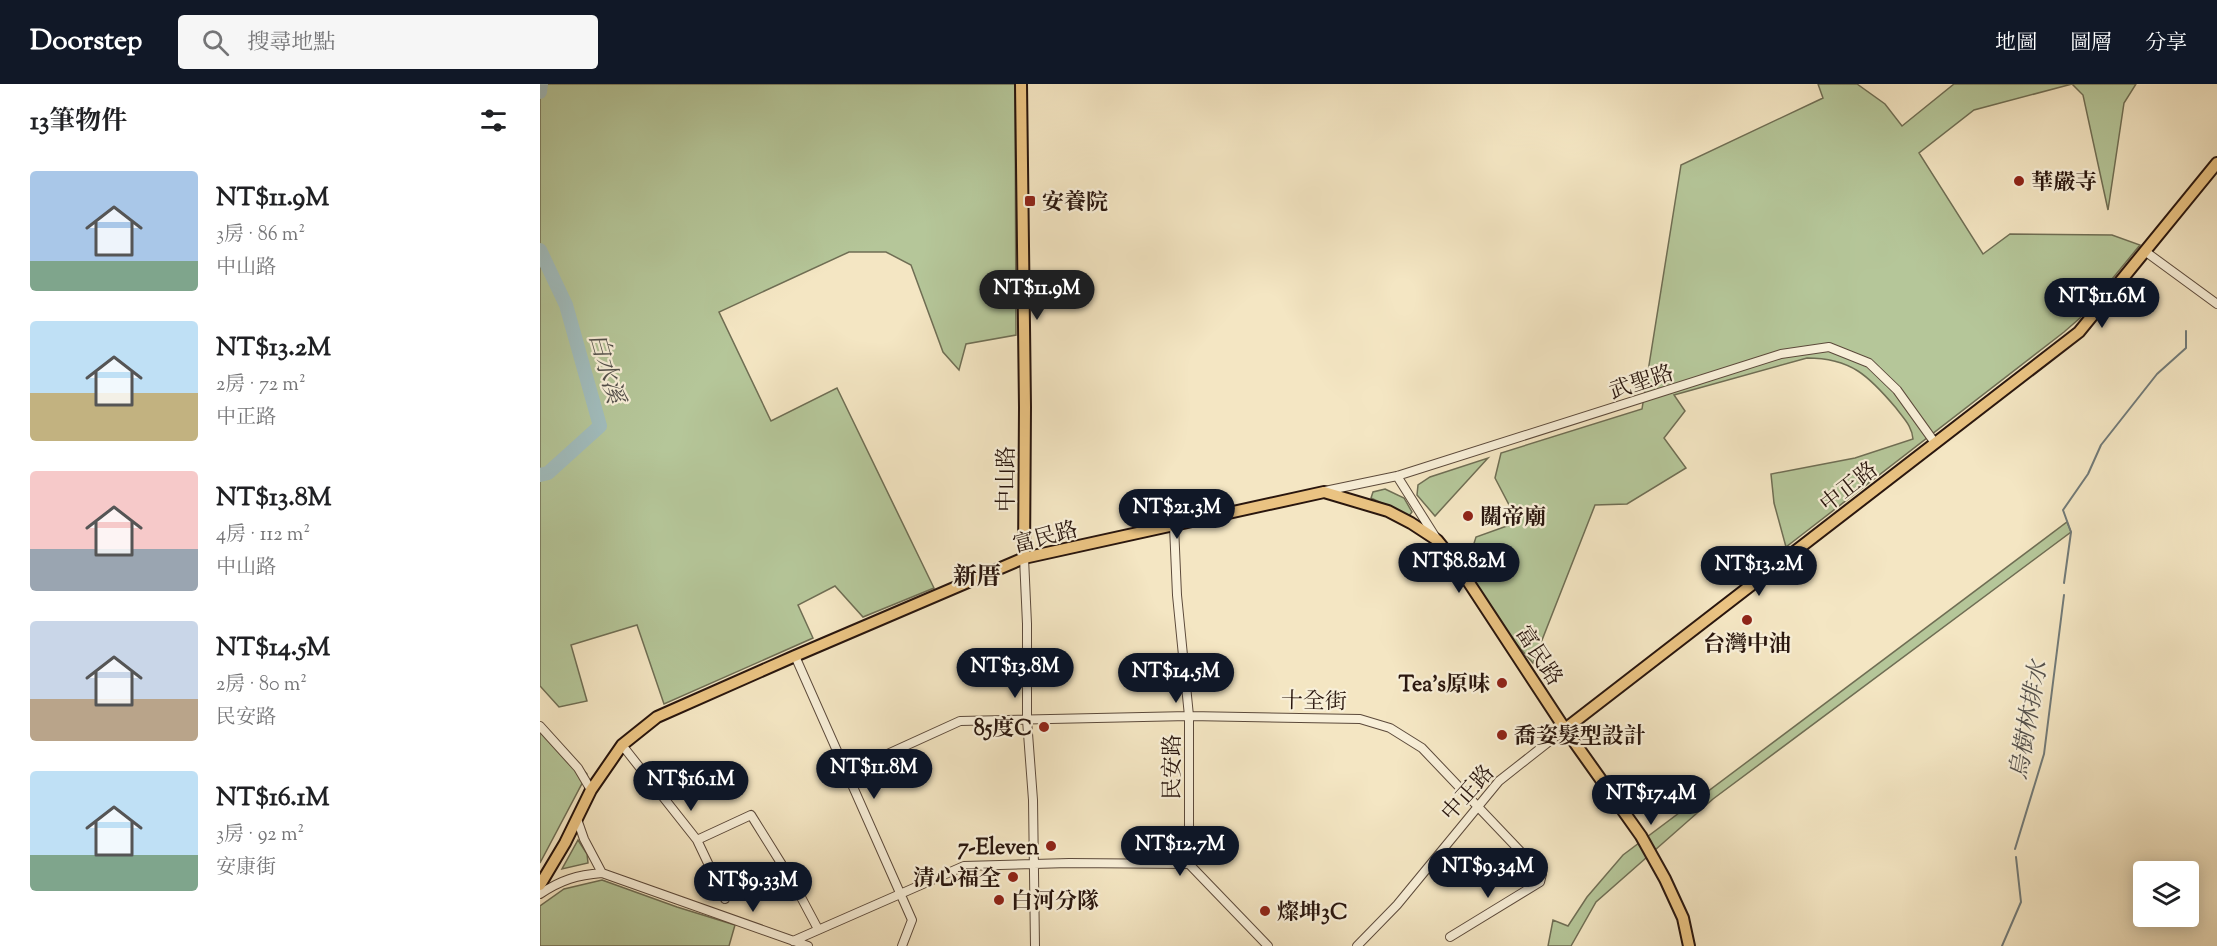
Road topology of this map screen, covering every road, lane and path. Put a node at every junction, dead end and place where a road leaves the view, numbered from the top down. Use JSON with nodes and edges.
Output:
{"nodes":[{"id":1,"x":1021,"y":84,"type":"edge"},
{"id":2,"x":2217,"y":163,"type":"edge"},
{"id":3,"x":2146,"y":252,"type":"junction"},
{"id":4,"x":2217,"y":304,"type":"edge"},
{"id":5,"x":1935,"y":443,"type":"junction"},
{"id":6,"x":1398,"y":476,"type":"junction"},
{"id":7,"x":1324,"y":492,"type":"junction"},
{"id":8,"x":1174,"y":526,"type":"junction"},
{"id":9,"x":1437,"y":540,"type":"junction"},
{"id":10,"x":1024,"y":558,"type":"junction"},
{"id":11,"x":795,"y":656,"type":"junction"},
{"id":12,"x":1189,"y":716,"type":"junction"},
{"id":13,"x":1028,"y":720,"type":"junction"},
{"id":14,"x":540,"y":726,"type":"edge"},
{"id":15,"x":1565,"y":729,"type":"junction"},
{"id":16,"x":622,"y":745,"type":"junction"},
{"id":17,"x":848,"y":772,"type":"junction"},
{"id":18,"x":591,"y":790,"type":"junction"},
{"id":19,"x":1478,"y":807,"type":"junction"},
{"id":20,"x":578,"y":819,"type":"junction"},
{"id":21,"x":697,"y":840,"type":"junction"},
{"id":22,"x":1033,"y":864,"type":"junction"},
{"id":23,"x":1189,"y":864,"type":"junction"},
{"id":24,"x":602,"y":873,"type":"junction"},
{"id":25,"x":540,"y":885,"type":"edge"},
{"id":26,"x":901,"y":893,"type":"junction"},
{"id":27,"x":540,"y":894,"type":"edge"},
{"id":28,"x":725,"y":899,"type":"dead end"},
{"id":29,"x":818,"y":929,"type":"junction"},
{"id":30,"x":1450,"y":937,"type":"dead end"},
{"id":31,"x":794,"y":940,"type":"junction"},
{"id":32,"x":808,"y":946,"type":"edge"},
{"id":33,"x":902,"y":946,"type":"edge"},
{"id":34,"x":1035,"y":946,"type":"edge"},
{"id":35,"x":1268,"y":946,"type":"edge"},
{"id":36,"x":1357,"y":946,"type":"edge"},
{"id":37,"x":1689,"y":946,"type":"edge"}],
"edges":[{"from":1,"to":10,"type":"main road","name":"中山路"},
{"from":2,"to":3,"type":"main road","name":"中正路"},
{"from":3,"to":4,"type":"street"},
{"from":3,"to":5,"type":"main road","name":"中正路"},
{"from":5,"to":6,"type":"street","name":"武聖路"},
{"from":5,"to":15,"type":"main road","name":"中正路"},
{"from":6,"to":7,"type":"street","name":"武聖路"},
{"from":6,"to":9,"type":"street"},
{"from":7,"to":8,"type":"main road","name":"富民路"},
{"from":7,"to":9,"type":"main road","name":"富民路"},
{"from":8,"to":10,"type":"main road","name":"富民路"},
{"from":8,"to":12,"type":"street","name":"民安路"},
{"from":9,"to":15,"type":"main road","name":"富民路"},
{"from":10,"to":11,"type":"main road","name":"富民路"},
{"from":10,"to":13,"type":"street","name":"中山路"},
{"from":11,"to":16,"type":"main road","name":"富民路"},
{"from":11,"to":17,"type":"street"},
{"from":12,"to":13,"type":"street","name":"十全街"},
{"from":12,"to":19,"type":"street","name":"十全街"},
{"from":12,"to":23,"type":"street","name":"民安路"},
{"from":13,"to":17,"type":"street","name":"十全街"},
{"from":13,"to":22,"type":"street","name":"中山路"},
{"from":14,"to":18,"type":"street"},
{"from":15,"to":19,"type":"street","name":"中正路"},
{"from":15,"to":37,"type":"main road","name":"富民路"},
{"from":16,"to":18,"type":"main road","name":"富民路"},
{"from":16,"to":21,"type":"street"},
{"from":17,"to":26,"type":"street"},
{"from":18,"to":20,"type":"main road","name":"富民路"},
{"from":19,"to":30,"type":"street","name":"十全街"},
{"from":19,"to":36,"type":"street","name":"中正路"},
{"from":20,"to":24,"type":"street"},
{"from":20,"to":25,"type":"main road","name":"富民路"},
{"from":21,"to":28,"type":"street"},
{"from":21,"to":29,"type":"street"},
{"from":22,"to":23,"type":"street"},
{"from":22,"to":26,"type":"street"},
{"from":22,"to":34,"type":"street","name":"中山路"},
{"from":23,"to":35,"type":"street"},
{"from":24,"to":27,"type":"street"},
{"from":24,"to":31,"type":"street"},
{"from":26,"to":29,"type":"street"},
{"from":26,"to":33,"type":"street"},
{"from":29,"to":31,"type":"street"},
{"from":31,"to":32,"type":"street"}]}
